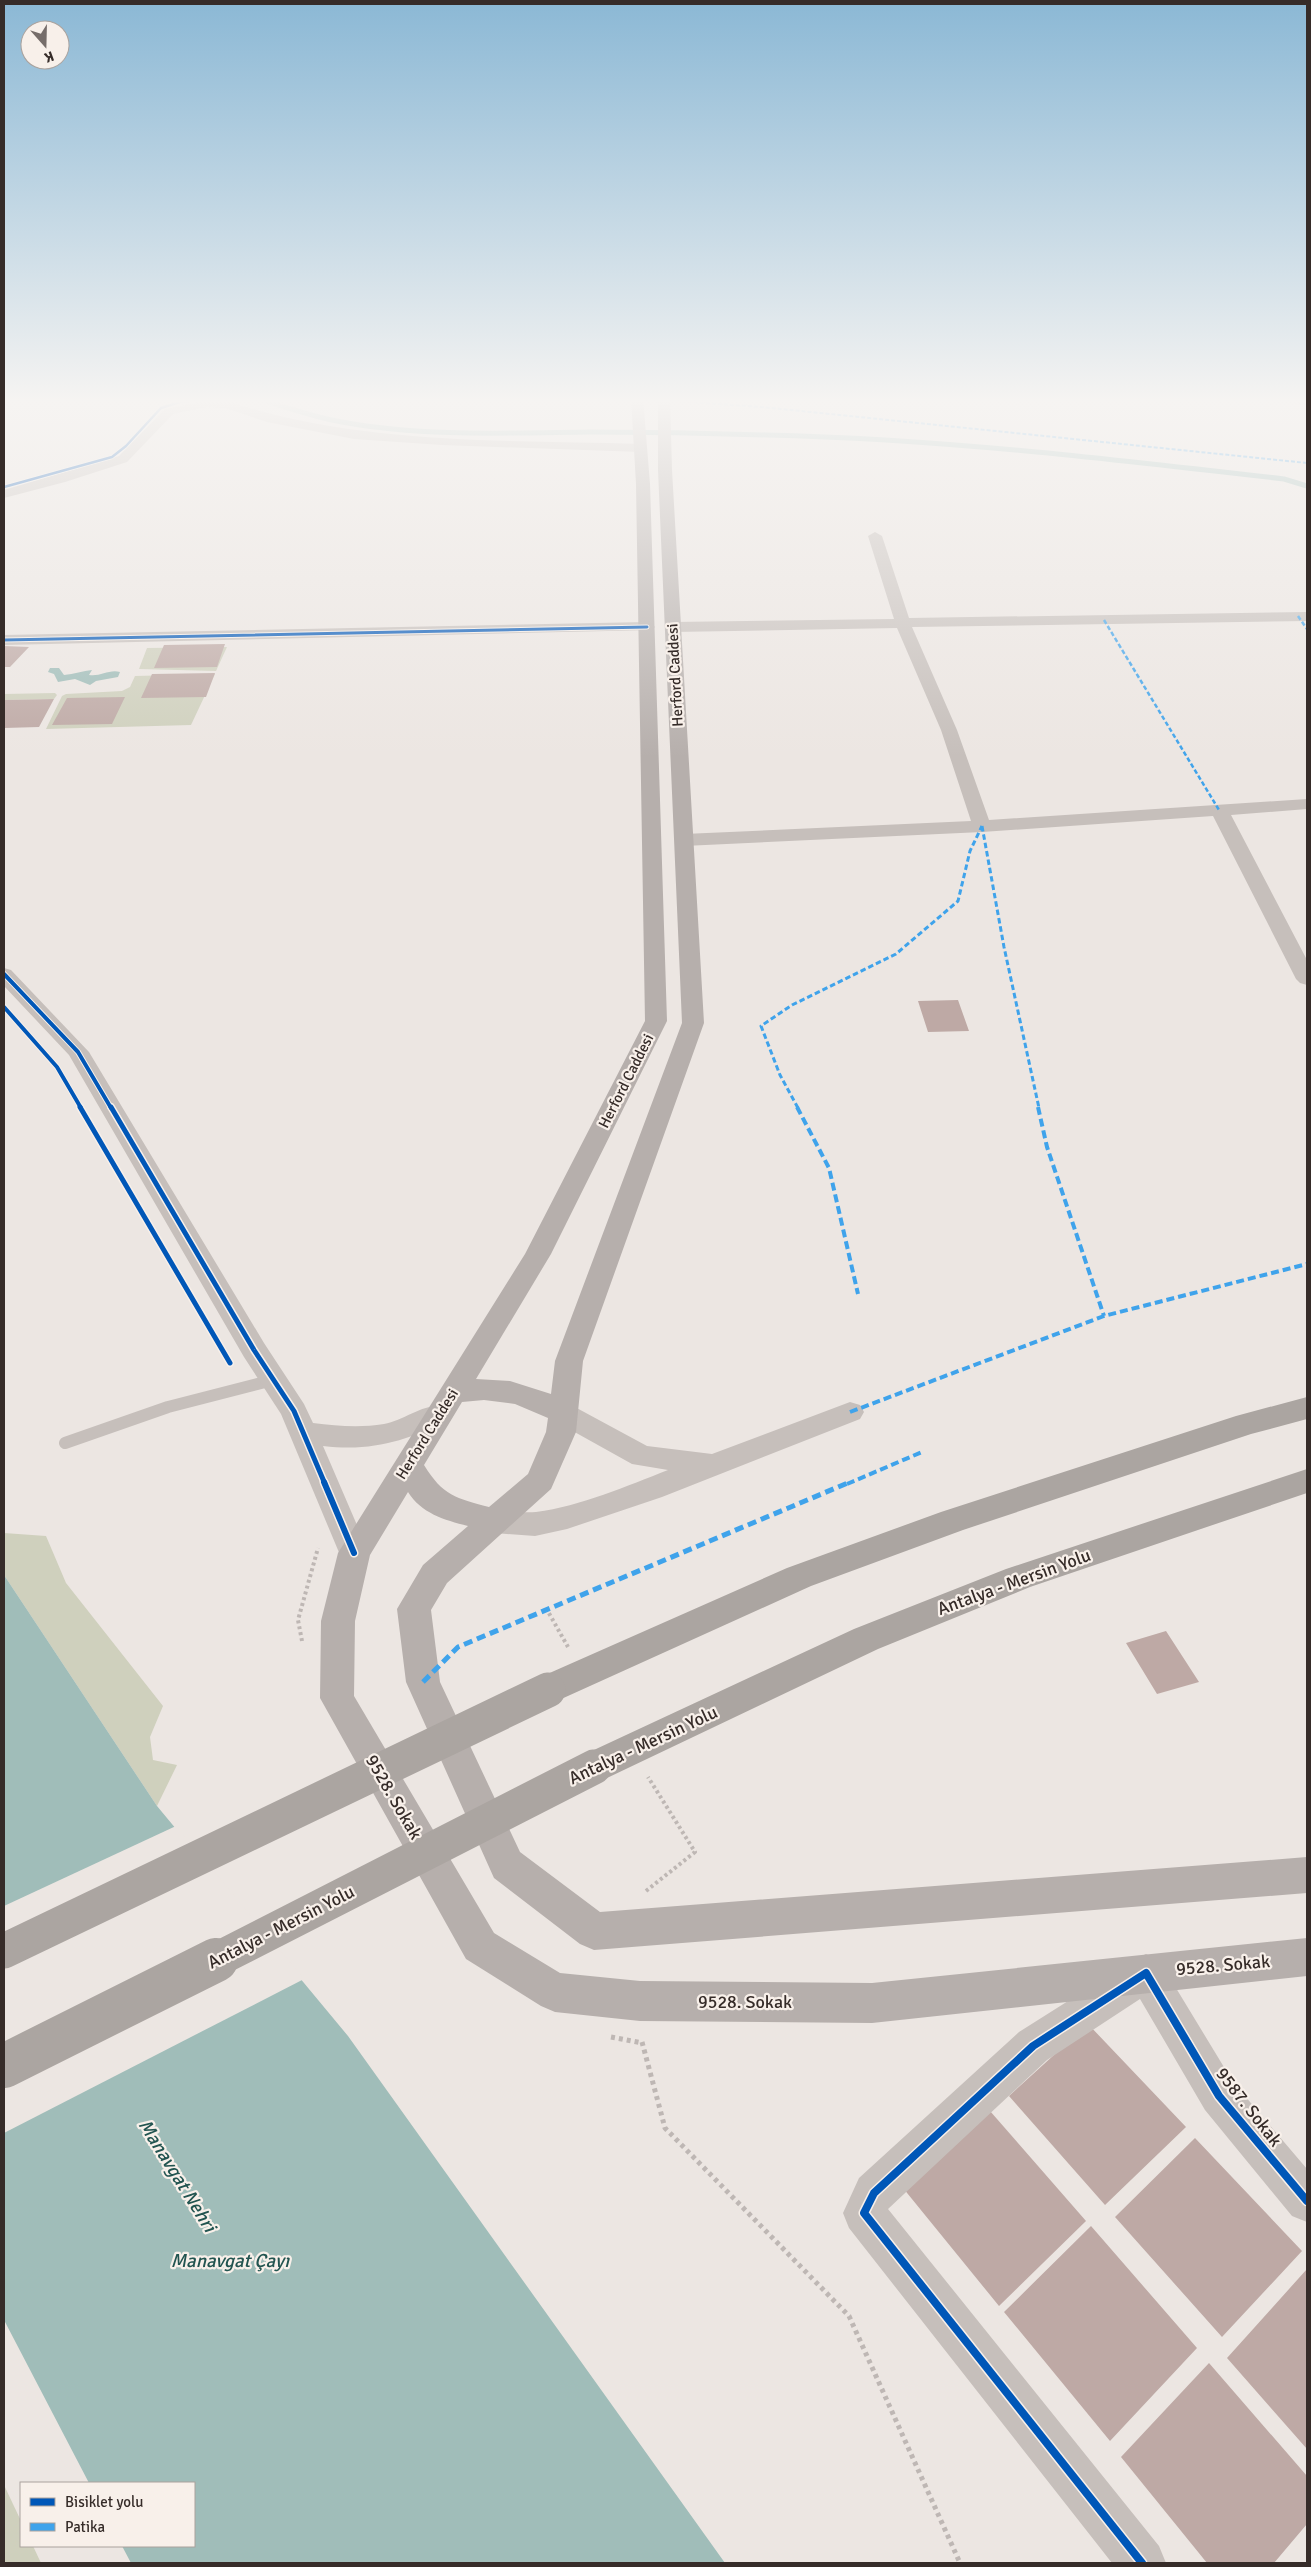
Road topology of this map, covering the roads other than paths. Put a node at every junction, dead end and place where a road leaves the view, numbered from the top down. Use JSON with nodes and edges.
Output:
{"nodes":[{"id":1,"x":643,"y":518,"type":"edge"},
{"id":2,"x":668,"y":518,"type":"edge"},
{"id":3,"x":875,"y":536,"type":"dead end"},
{"id":4,"x":1307,"y":616,"type":"edge"},
{"id":5,"x":903,"y":623,"type":"junction"},
{"id":6,"x":647,"y":627,"type":"junction"},
{"id":7,"x":673,"y":627,"type":"junction"},
{"id":8,"x":4,"y":640,"type":"edge"},
{"id":9,"x":1307,"y":804,"type":"edge"},
{"id":10,"x":1219,"y":810,"type":"junction"},
{"id":11,"x":982,"y":826,"type":"junction"},
{"id":12,"x":684,"y":840,"type":"junction"},
{"id":13,"x":4,"y":974,"type":"edge"},
{"id":14,"x":1307,"y":979,"type":"edge"},
{"id":15,"x":273,"y":1380,"type":"junction"},
{"id":16,"x":446,"y":1404,"type":"junction"},
{"id":17,"x":1307,"y":1408,"type":"edge"},
{"id":18,"x":563,"y":1412,"type":"junction"},
{"id":19,"x":850,"y":1412,"type":"dead end"},
{"id":20,"x":303,"y":1432,"type":"junction"},
{"id":21,"x":65,"y":1443,"type":"dead end"},
{"id":22,"x":713,"y":1465,"type":"junction"},
{"id":23,"x":408,"y":1466,"type":"junction"},
{"id":24,"x":1307,"y":1481,"type":"edge"},
{"id":25,"x":494,"y":1521,"type":"junction"},
{"id":26,"x":354,"y":1553,"type":"junction"},
{"id":27,"x":337,"y":1698,"type":"joint"},
{"id":28,"x":1307,"y":1875,"type":"edge"},
{"id":29,"x":4,"y":1951,"type":"edge"},
{"id":30,"x":1307,"y":1957,"type":"edge"},
{"id":31,"x":1146,"y":1972,"type":"junction"},
{"id":32,"x":4,"y":2066,"type":"edge"},
{"id":33,"x":1307,"y":2201,"type":"edge"},
{"id":34,"x":1142,"y":2563,"type":"edge"}],
"edges":[{"from":1,"to":6,"type":"main road","name":"Herford Caddesi"},
{"from":2,"to":7,"type":"main road","name":"Herford Caddesi"},
{"from":3,"to":5,"type":"street"},
{"from":4,"to":5,"type":"street"},
{"from":5,"to":7,"type":"street"},
{"from":5,"to":11,"type":"street"},
{"from":6,"to":8,"type":"street"},
{"from":6,"to":16,"type":"main road","name":"Herford Caddesi"},
{"from":7,"to":12,"type":"main road","name":"Herford Caddesi"},
{"from":9,"to":10,"type":"street"},
{"from":10,"to":11,"type":"street"},
{"from":10,"to":14,"type":"street"},
{"from":11,"to":12,"type":"street"},
{"from":12,"to":18,"type":"main road","name":"Herford Caddesi"},
{"from":13,"to":15,"type":"street"},
{"from":15,"to":20,"type":"street"},
{"from":15,"to":21,"type":"lane"},
{"from":16,"to":18,"type":"main road"},
{"from":16,"to":20,"type":"street"},
{"from":16,"to":23,"type":"main road","name":"Herford Caddesi"},
{"from":17,"to":29,"type":"highway","bridge":true},
{"from":18,"to":22,"type":"street"},
{"from":18,"to":25,"type":"main road","name":"Herford Caddesi"},
{"from":19,"to":22,"type":"street"},
{"from":20,"to":26,"type":"street"},
{"from":22,"to":25,"type":"street"},
{"from":23,"to":25,"type":"main road"},
{"from":23,"to":26,"type":"main road","name":"Herford Caddesi"},
{"from":24,"to":32,"type":"highway","name":"Antalya - Mersin Yolu","bridge":true},
{"from":25,"to":28,"type":"main road","name":"Herford Caddesi"},
{"from":26,"to":27,"type":"main road","name":"Herford Caddesi"},
{"from":27,"to":31,"type":"main road","name":"9528. Sokak"},
{"from":30,"to":31,"type":"main road","name":"9528. Sokak"},
{"from":31,"to":33,"type":"street","name":"9587. Sokak"},
{"from":31,"to":34,"type":"street"}]}
